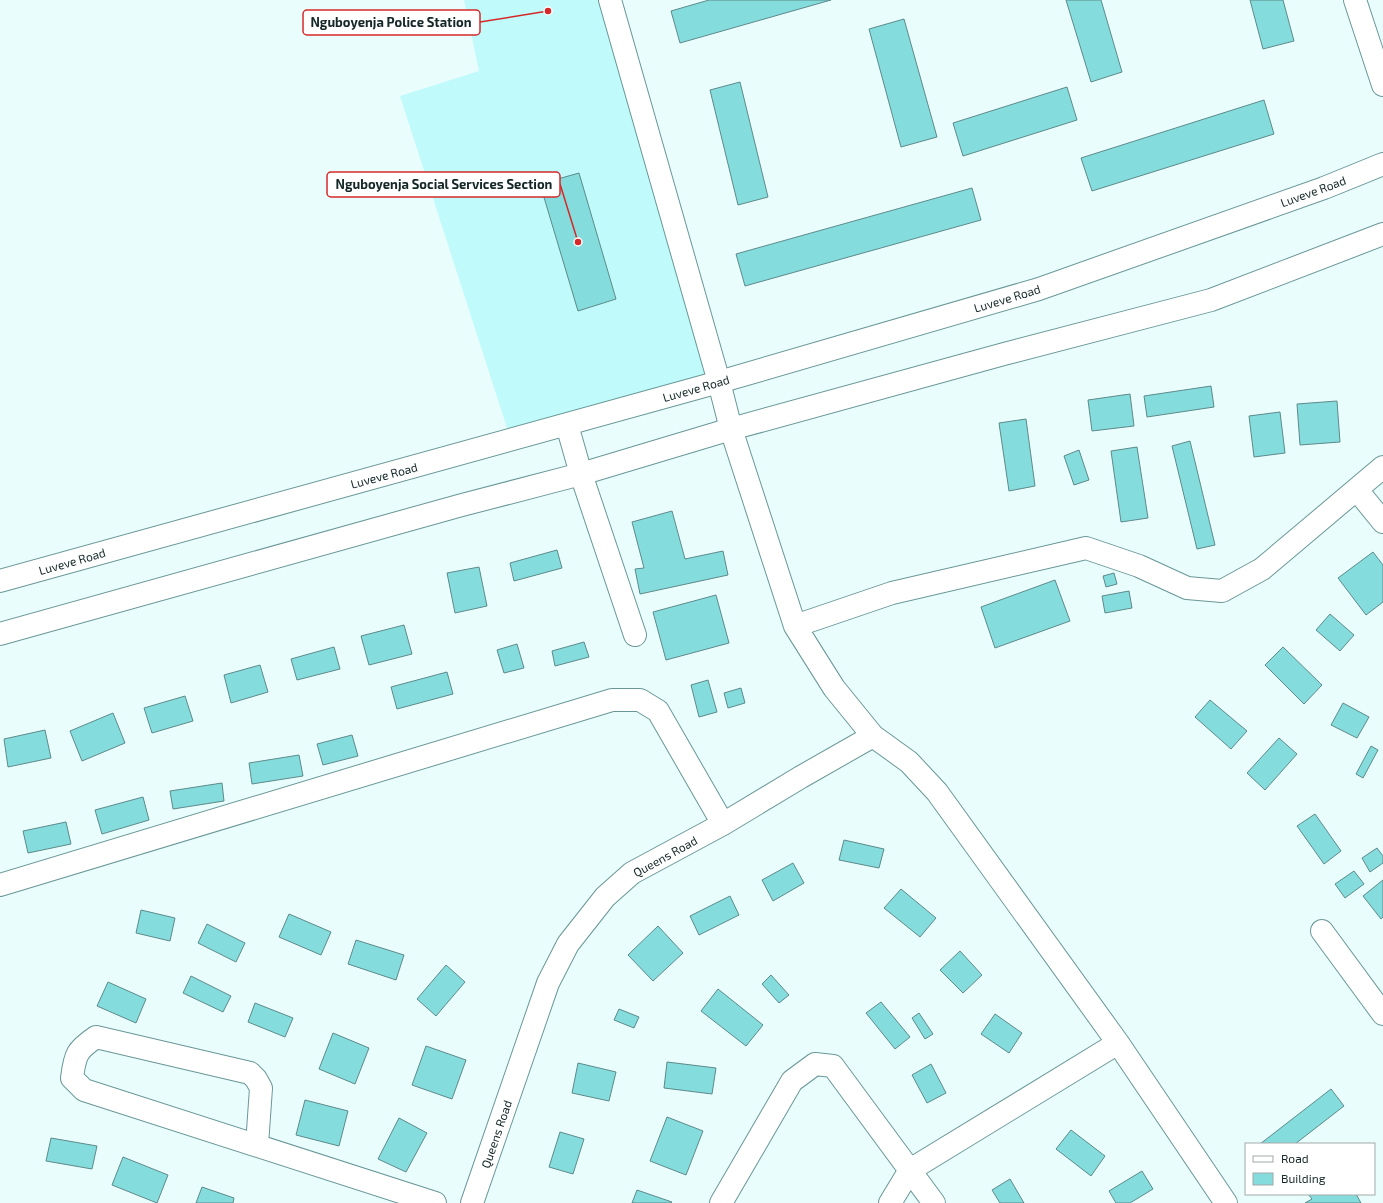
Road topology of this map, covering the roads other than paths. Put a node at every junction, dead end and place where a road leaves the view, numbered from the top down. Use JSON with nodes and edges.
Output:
{"nodes":[{"id":1,"x":610,"y":0,"type":"edge"},
{"id":2,"x":1355,"y":0,"type":"edge"},
{"id":3,"x":1383,"y":85,"type":"edge"},
{"id":4,"x":1383,"y":164,"type":"edge"},
{"id":5,"x":1383,"y":234,"type":"edge"},
{"id":6,"x":719,"y":382,"type":"junction"},
{"id":7,"x":567,"y":424,"type":"junction"},
{"id":8,"x":731,"y":429,"type":"junction"},
{"id":9,"x":1383,"y":467,"type":"edge"},
{"id":10,"x":580,"y":474,"type":"junction"},
{"id":11,"x":1357,"y":490,"type":"junction"},
{"id":12,"x":1383,"y":522,"type":"edge"},
{"id":13,"x":0,"y":582,"type":"edge"},
{"id":14,"x":795,"y":626,"type":"junction"},
{"id":15,"x":0,"y":634,"type":"edge"},
{"id":16,"x":635,"y":635,"type":"dead end"},
{"id":17,"x":873,"y":736,"type":"junction"},
{"id":18,"x":723,"y":824,"type":"junction"},
{"id":19,"x":0,"y":885,"type":"edge"},
{"id":20,"x":1322,"y":931,"type":"dead end"},
{"id":21,"x":1383,"y":1014,"type":"edge"},
{"id":22,"x":1118,"y":1043,"type":"junction"},
{"id":23,"x":257,"y":1145,"type":"junction"},
{"id":24,"x":910,"y":1170,"type":"junction"},
{"id":25,"x":435,"y":1203,"type":"edge"},
{"id":26,"x":472,"y":1203,"type":"edge"},
{"id":27,"x":721,"y":1203,"type":"edge"},
{"id":28,"x":890,"y":1203,"type":"edge"},
{"id":29,"x":934,"y":1203,"type":"edge"},
{"id":30,"x":1226,"y":1203,"type":"edge"}],
"edges":[{"from":1,"to":6,"type":"street"},
{"from":2,"to":3,"type":"street"},
{"from":4,"to":6,"type":"street","name":"Luveve Road"},
{"from":5,"to":8,"type":"street"},
{"from":6,"to":7,"type":"street","name":"Luveve Road"},
{"from":6,"to":8,"type":"street"},
{"from":7,"to":10,"type":"street"},
{"from":7,"to":13,"type":"street","name":"Luveve Road"},
{"from":8,"to":10,"type":"street"},
{"from":8,"to":14,"type":"street"},
{"from":9,"to":11,"type":"street"},
{"from":10,"to":15,"type":"street"},
{"from":10,"to":16,"type":"street"},
{"from":11,"to":12,"type":"street"},
{"from":11,"to":14,"type":"street"},
{"from":14,"to":17,"type":"street"},
{"from":17,"to":18,"type":"street","name":"Queens Road"},
{"from":17,"to":22,"type":"street"},
{"from":18,"to":19,"type":"street"},
{"from":18,"to":26,"type":"street","name":"Queens Road"},
{"from":20,"to":21,"type":"street"},
{"from":22,"to":24,"type":"street"},
{"from":22,"to":30,"type":"street"},
{"from":23,"to":23,"type":"street"},
{"from":23,"to":25,"type":"street"},
{"from":24,"to":27,"type":"street"},
{"from":24,"to":28,"type":"street"},
{"from":24,"to":29,"type":"street"}]}
